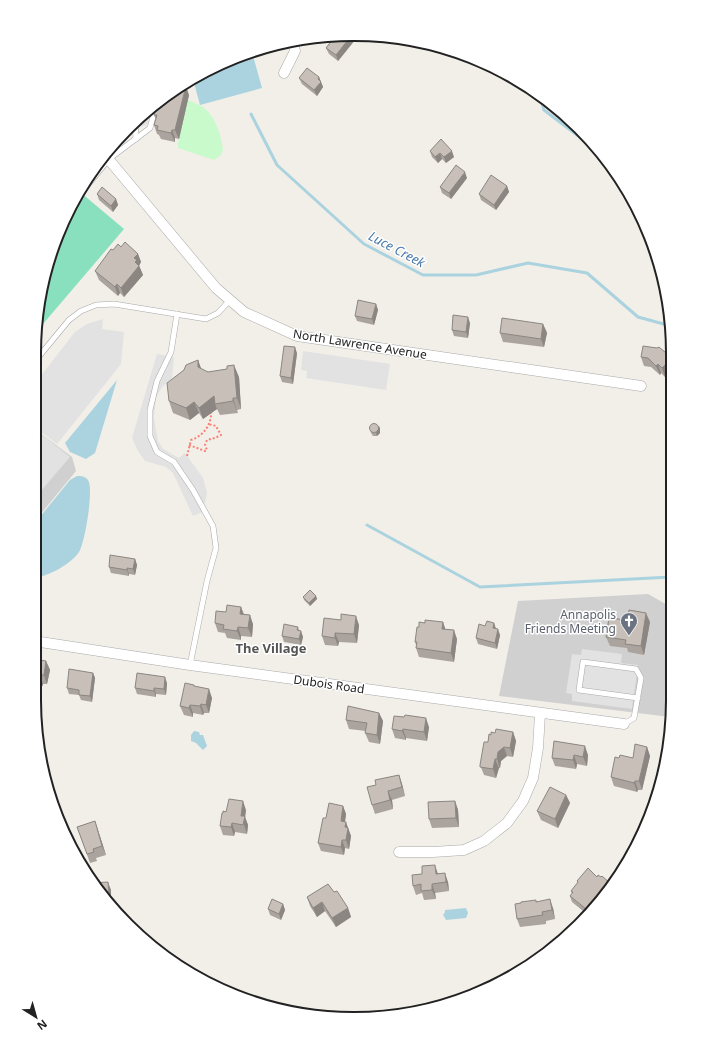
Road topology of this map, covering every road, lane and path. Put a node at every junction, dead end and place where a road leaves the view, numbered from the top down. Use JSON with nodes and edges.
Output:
{"nodes":[{"id":1,"x":294,"y":47,"type":"edge"},
{"id":2,"x":284,"y":73,"type":"dead end"},
{"id":3,"x":154,"y":113,"type":"edge"},
{"id":4,"x":136,"y":130,"type":"edge"},
{"id":5,"x":136,"y":138,"type":"junction"},
{"id":6,"x":115,"y":152,"type":"edge"},
{"id":7,"x":109,"y":159,"type":"edge"},
{"id":8,"x":230,"y":300,"type":"junction"},
{"id":9,"x":177,"y":314,"type":"junction"},
{"id":10,"x":41,"y":354,"type":"edge"},
{"id":11,"x":641,"y":386,"type":"dead end"},
{"id":12,"x":211,"y":405,"type":"edge"},
{"id":13,"x":208,"y":424,"type":"junction"},
{"id":14,"x":189,"y":445,"type":"junction"},
{"id":15,"x":187,"y":456,"type":"dead end"},
{"id":16,"x":41,"y":642,"type":"edge"},
{"id":17,"x":190,"y":665,"type":"junction"},
{"id":18,"x":638,"y":698,"type":"junction"},
{"id":19,"x":540,"y":714,"type":"junction"},
{"id":20,"x":624,"y":724,"type":"joint"},
{"id":21,"x":399,"y":852,"type":"dead end"}],
"edges":[{"from":1,"to":2,"type":"street"},
{"from":3,"to":5,"type":"lane"},
{"from":4,"to":5,"type":"lane"},
{"from":5,"to":6,"type":"lane"},
{"from":7,"to":8,"type":"street","name":"North Lawrence Avenue"},
{"from":8,"to":9,"type":"lane"},
{"from":8,"to":11,"type":"street","name":"North Lawrence Avenue"},
{"from":9,"to":10,"type":"lane"},
{"from":9,"to":17,"type":"lane"},
{"from":12,"to":13,"type":"path"},
{"from":13,"to":14,"type":"path"},
{"from":13,"to":14,"type":"path"},
{"from":14,"to":15,"type":"path"},
{"from":16,"to":17,"type":"street","name":"Dubois Road"},
{"from":17,"to":19,"type":"street","name":"Dubois Road"},
{"from":18,"to":18,"type":"lane"},
{"from":18,"to":20,"type":"lane"},
{"from":19,"to":20,"type":"street","name":"Dubois Road"},
{"from":19,"to":21,"type":"street"}]}
